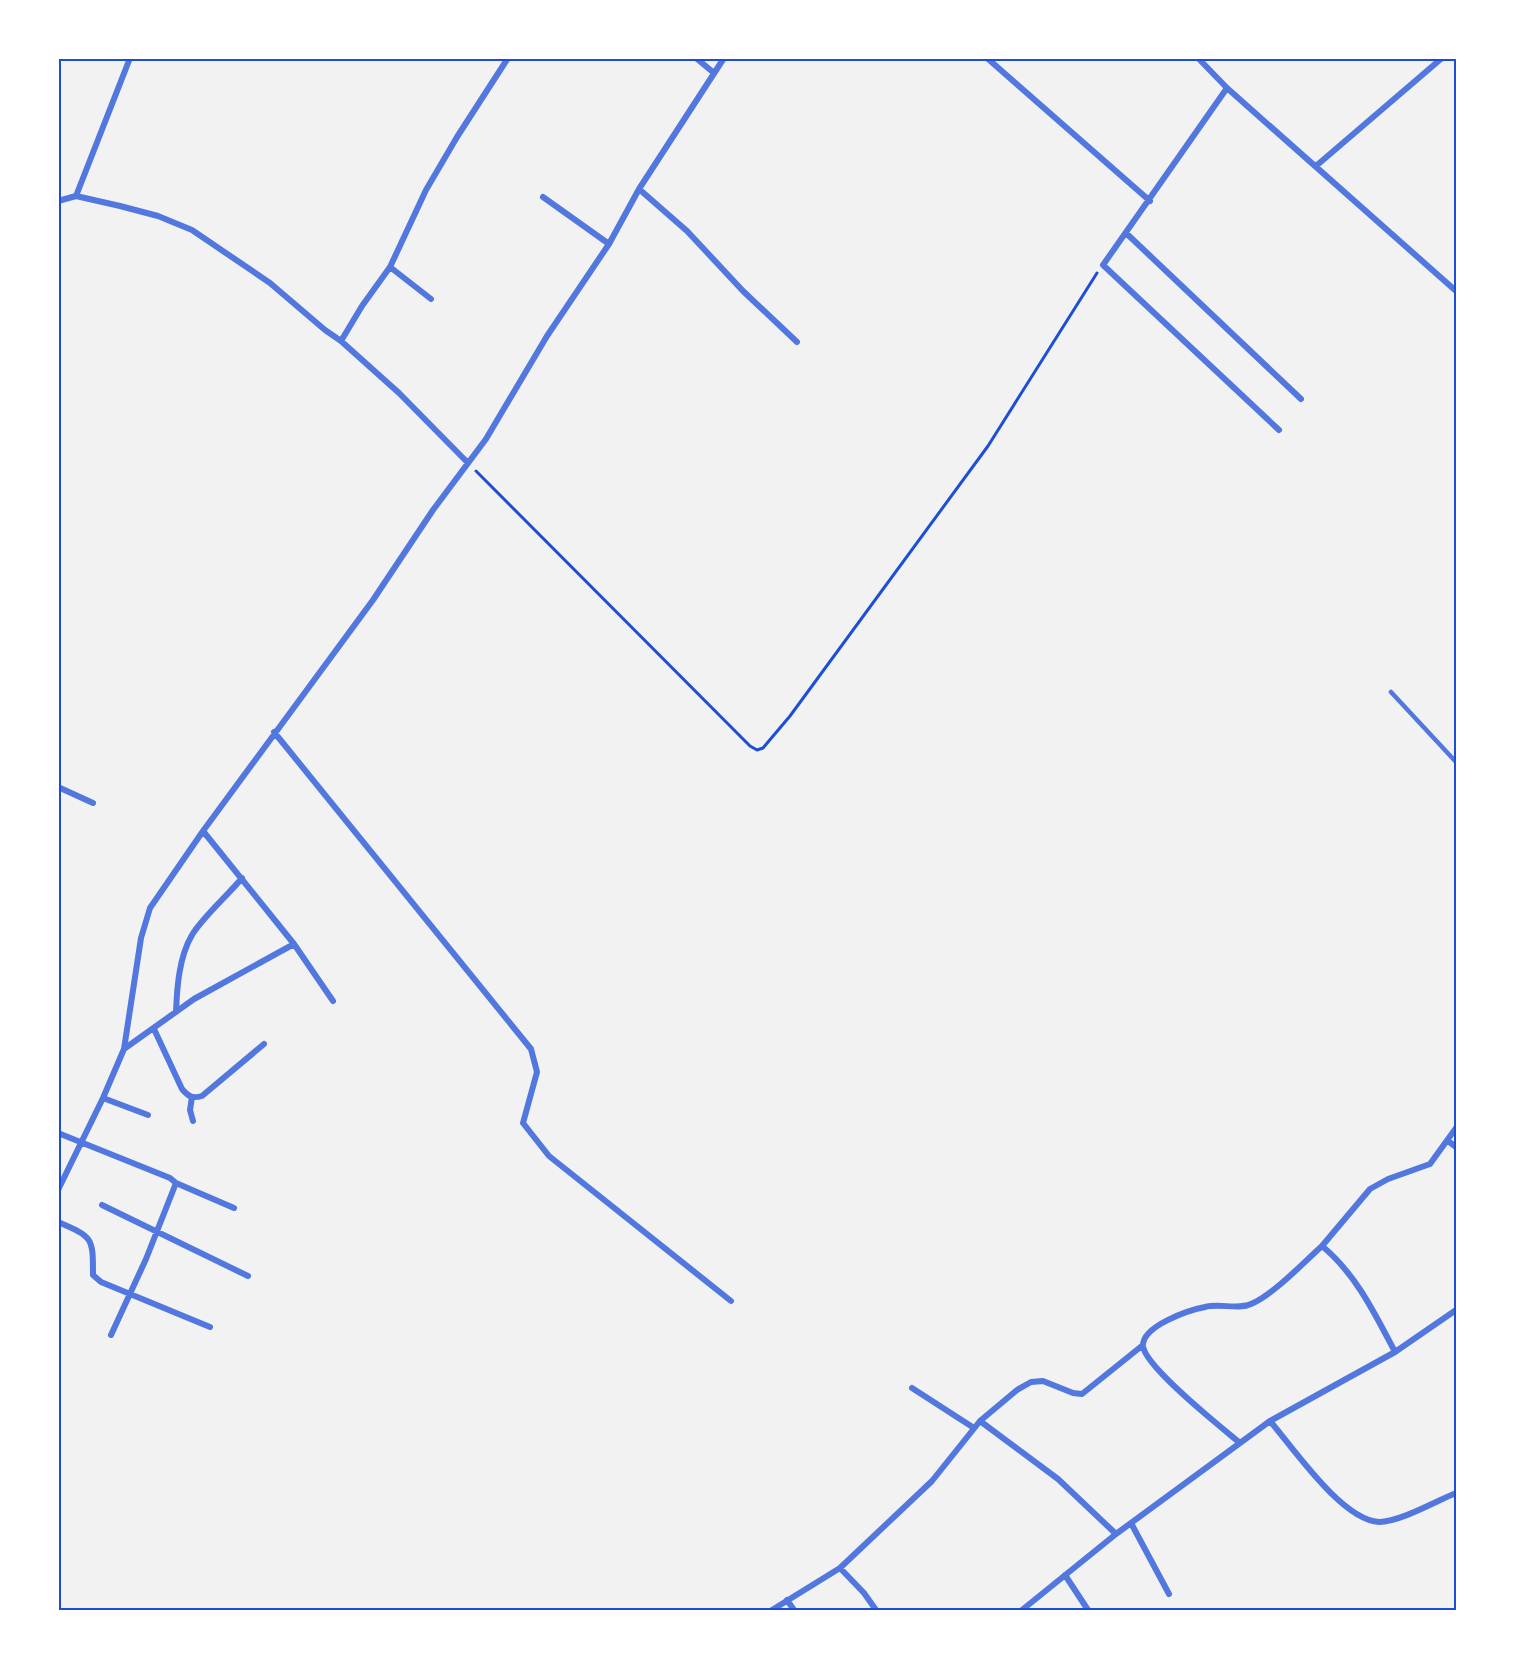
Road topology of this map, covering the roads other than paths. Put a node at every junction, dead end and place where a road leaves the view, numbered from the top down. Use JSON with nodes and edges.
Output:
{"nodes":[{"id":1,"x":130,"y":58,"type":"edge"},
{"id":2,"x":508,"y":58,"type":"edge"},
{"id":3,"x":696,"y":58,"type":"edge"},
{"id":4,"x":724,"y":58,"type":"edge"},
{"id":5,"x":987,"y":58,"type":"edge"},
{"id":6,"x":1198,"y":58,"type":"edge"},
{"id":7,"x":1442,"y":58,"type":"edge"},
{"id":8,"x":714,"y":73,"type":"junction"},
{"id":9,"x":1227,"y":88,"type":"junction"},
{"id":10,"x":1316,"y":166,"type":"junction"},
{"id":11,"x":639,"y":189,"type":"junction"},
{"id":12,"x":76,"y":196,"type":"junction"},
{"id":13,"x":543,"y":197,"type":"dead end"},
{"id":14,"x":58,"y":201,"type":"edge"},
{"id":15,"x":1150,"y":201,"type":"junction"},
{"id":16,"x":1126,"y":233,"type":"junction"},
{"id":17,"x":609,"y":244,"type":"junction"},
{"id":18,"x":390,"y":267,"type":"junction"},
{"id":19,"x":1456,"y":291,"type":"edge"},
{"id":20,"x":431,"y":300,"type":"dead end"},
{"id":21,"x":341,"y":341,"type":"junction"},
{"id":22,"x":797,"y":342,"type":"dead end"},
{"id":23,"x":1301,"y":399,"type":"dead end"},
{"id":24,"x":1279,"y":430,"type":"dead end"},
{"id":25,"x":468,"y":463,"type":"junction"},
{"id":26,"x":1391,"y":692,"type":"dead end"},
{"id":27,"x":274,"y":732,"type":"junction"},
{"id":28,"x":1456,"y":762,"type":"edge"},
{"id":29,"x":58,"y":787,"type":"edge"},
{"id":30,"x":93,"y":803,"type":"dead end"},
{"id":31,"x":203,"y":831,"type":"junction"},
{"id":32,"x":242,"y":878,"type":"junction"},
{"id":33,"x":294,"y":944,"type":"junction"},
{"id":34,"x":333,"y":1001,"type":"dead end"},
{"id":35,"x":176,"y":1012,"type":"junction"},
{"id":36,"x":154,"y":1029,"type":"junction"},
{"id":37,"x":264,"y":1044,"type":"dead end"},
{"id":38,"x":124,"y":1048,"type":"junction"},
{"id":39,"x":192,"y":1097,"type":"junction"},
{"id":40,"x":103,"y":1098,"type":"junction"},
{"id":41,"x":148,"y":1115,"type":"dead end"},
{"id":42,"x":193,"y":1121,"type":"dead end"},
{"id":43,"x":1456,"y":1128,"type":"edge"},
{"id":44,"x":58,"y":1133,"type":"edge"},
{"id":45,"x":81,"y":1140,"type":"junction"},
{"id":46,"x":1448,"y":1141,"type":"junction"},
{"id":47,"x":1456,"y":1147,"type":"edge"},
{"id":48,"x":176,"y":1183,"type":"junction"},
{"id":49,"x":58,"y":1190,"type":"edge"},
{"id":50,"x":102,"y":1205,"type":"dead end"},
{"id":51,"x":234,"y":1208,"type":"dead end"},
{"id":52,"x":58,"y":1222,"type":"edge"},
{"id":53,"x":158,"y":1231,"type":"junction"},
{"id":54,"x":1322,"y":1246,"type":"junction"},
{"id":55,"x":248,"y":1276,"type":"dead end"},
{"id":56,"x":129,"y":1294,"type":"junction"},
{"id":57,"x":731,"y":1301,"type":"dead end"},
{"id":58,"x":1456,"y":1310,"type":"edge"},
{"id":59,"x":210,"y":1327,"type":"dead end"},
{"id":60,"x":111,"y":1335,"type":"dead end"},
{"id":61,"x":1143,"y":1345,"type":"junction"},
{"id":62,"x":1395,"y":1352,"type":"junction"},
{"id":63,"x":912,"y":1388,"type":"dead end"},
{"id":64,"x":980,"y":1421,"type":"junction"},
{"id":65,"x":1270,"y":1421,"type":"junction"},
{"id":66,"x":974,"y":1428,"type":"junction"},
{"id":67,"x":1240,"y":1443,"type":"junction"},
{"id":68,"x":1456,"y":1493,"type":"edge"},
{"id":69,"x":1131,"y":1523,"type":"junction"},
{"id":70,"x":1116,"y":1534,"type":"junction"},
{"id":71,"x":840,"y":1568,"type":"junction"},
{"id":72,"x":1065,"y":1575,"type":"junction"},
{"id":73,"x":1169,"y":1594,"type":"dead end"},
{"id":74,"x":787,"y":1600,"type":"junction"},
{"id":75,"x":772,"y":1611,"type":"edge"},
{"id":76,"x":794,"y":1611,"type":"edge"},
{"id":77,"x":876,"y":1611,"type":"edge"},
{"id":78,"x":1022,"y":1611,"type":"edge"},
{"id":79,"x":1088,"y":1611,"type":"edge"}],
"edges":[{"from":1,"to":12,"type":"street"},
{"from":2,"to":18,"type":"street"},
{"from":3,"to":8,"type":"street"},
{"from":4,"to":8,"type":"street"},
{"from":5,"to":15,"type":"street"},
{"from":6,"to":9,"type":"street"},
{"from":7,"to":10,"type":"street"},
{"from":8,"to":11,"type":"street"},
{"from":9,"to":10,"type":"street"},
{"from":9,"to":15,"type":"street"},
{"from":10,"to":19,"type":"street"},
{"from":11,"to":17,"type":"street"},
{"from":11,"to":22,"type":"street"},
{"from":12,"to":14,"type":"street"},
{"from":12,"to":21,"type":"street"},
{"from":13,"to":17,"type":"street"},
{"from":15,"to":16,"type":"street"},
{"from":16,"to":23,"type":"street"},
{"from":16,"to":24,"type":"street"},
{"from":17,"to":25,"type":"street"},
{"from":18,"to":20,"type":"street"},
{"from":18,"to":21,"type":"street"},
{"from":21,"to":25,"type":"street"},
{"from":25,"to":27,"type":"street"},
{"from":26,"to":28,"type":"lane"},
{"from":27,"to":31,"type":"street"},
{"from":27,"to":57,"type":"street"},
{"from":29,"to":30,"type":"street"},
{"from":31,"to":32,"type":"street"},
{"from":31,"to":38,"type":"street"},
{"from":32,"to":33,"type":"street"},
{"from":32,"to":35,"type":"street"},
{"from":33,"to":34,"type":"street"},
{"from":33,"to":35,"type":"street"},
{"from":35,"to":36,"type":"street"},
{"from":36,"to":38,"type":"street"},
{"from":36,"to":39,"type":"street"},
{"from":37,"to":39,"type":"street"},
{"from":38,"to":40,"type":"street"},
{"from":39,"to":42,"type":"street"},
{"from":40,"to":41,"type":"street"},
{"from":40,"to":45,"type":"street"},
{"from":43,"to":46,"type":"street"},
{"from":44,"to":45,"type":"street"},
{"from":45,"to":48,"type":"street"},
{"from":45,"to":49,"type":"street"},
{"from":46,"to":47,"type":"street"},
{"from":46,"to":54,"type":"street"},
{"from":48,"to":51,"type":"street"},
{"from":48,"to":53,"type":"street"},
{"from":50,"to":53,"type":"street"},
{"from":52,"to":56,"type":"street"},
{"from":53,"to":55,"type":"street"},
{"from":53,"to":56,"type":"street"},
{"from":54,"to":61,"type":"street"},
{"from":54,"to":62,"type":"street"},
{"from":56,"to":59,"type":"street"},
{"from":56,"to":60,"type":"street"},
{"from":58,"to":62,"type":"street"},
{"from":61,"to":64,"type":"street"},
{"from":61,"to":67,"type":"street"},
{"from":62,"to":65,"type":"street"},
{"from":63,"to":66,"type":"street"},
{"from":64,"to":66,"type":"street"},
{"from":64,"to":70,"type":"street"},
{"from":65,"to":67,"type":"street"},
{"from":65,"to":68,"type":"street"},
{"from":66,"to":71,"type":"street"},
{"from":67,"to":69,"type":"street"},
{"from":69,"to":70,"type":"street"},
{"from":69,"to":73,"type":"street"},
{"from":70,"to":72,"type":"street"},
{"from":71,"to":74,"type":"street"},
{"from":71,"to":77,"type":"street"},
{"from":72,"to":78,"type":"street"},
{"from":72,"to":79,"type":"street"},
{"from":74,"to":75,"type":"street"},
{"from":74,"to":76,"type":"street"}]}
